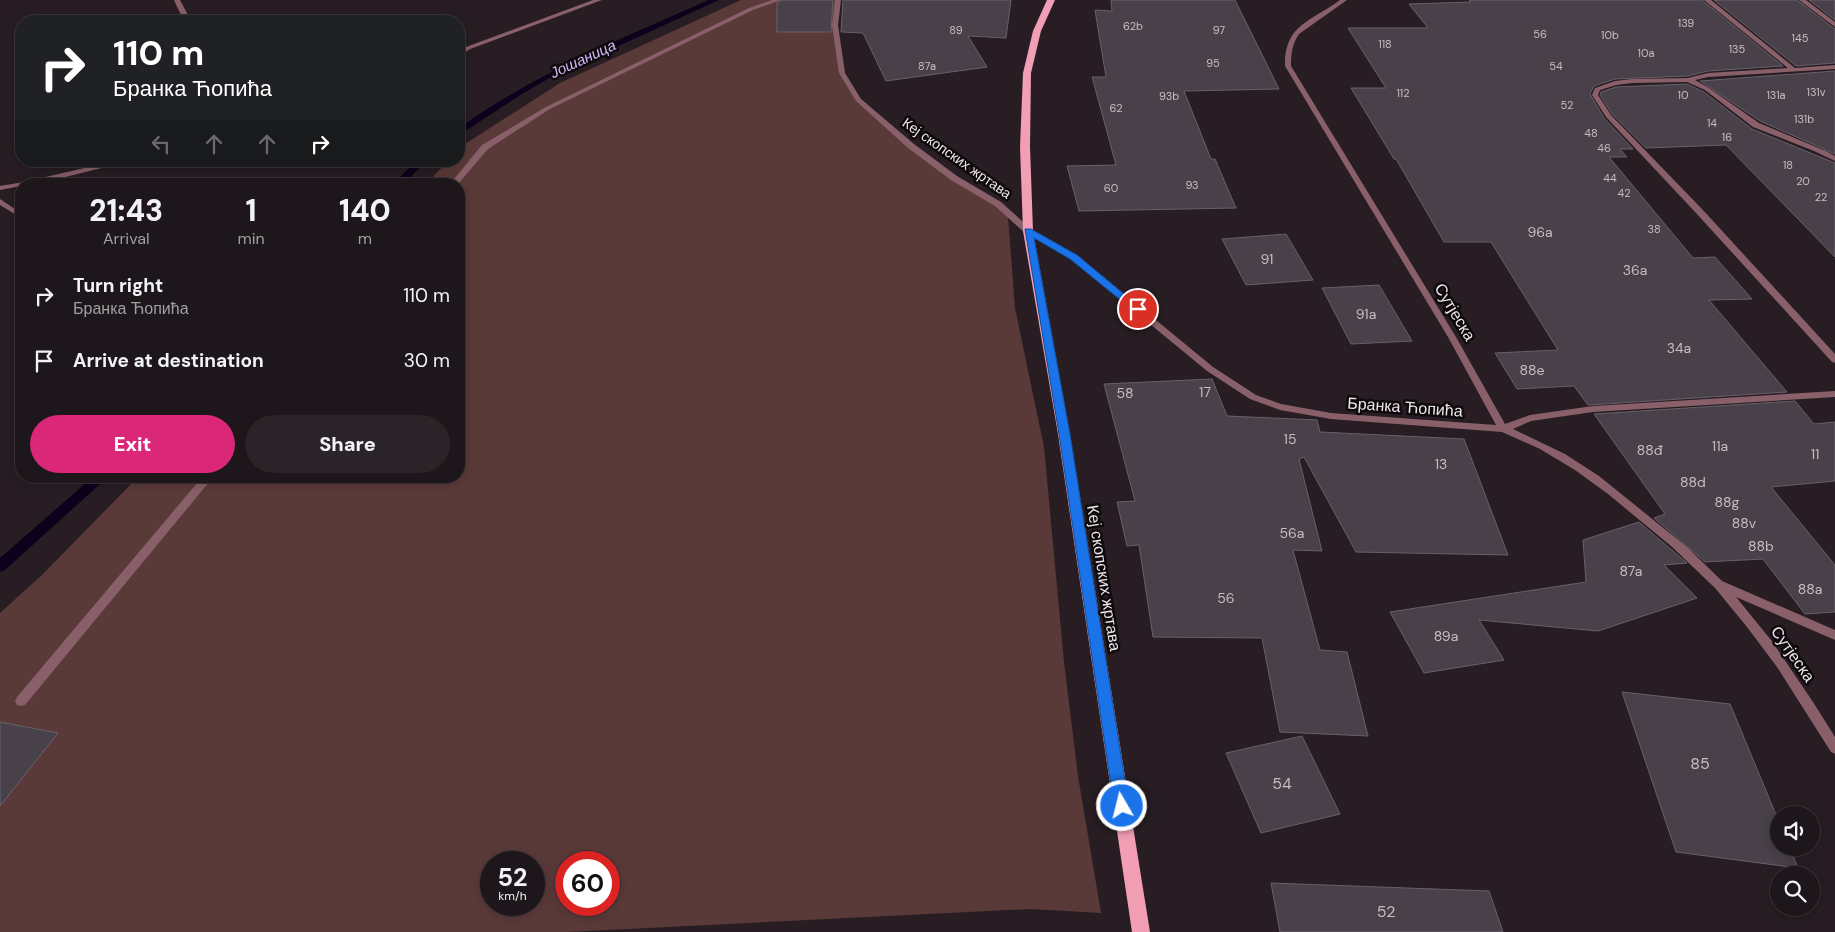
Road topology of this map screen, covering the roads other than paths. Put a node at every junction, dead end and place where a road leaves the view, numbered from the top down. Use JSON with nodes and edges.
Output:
{"nodes":[{"id":1,"x":177,"y":0,"type":"edge"},
{"id":2,"x":581,"y":0,"type":"edge"},
{"id":3,"x":599,"y":0,"type":"edge"},
{"id":4,"x":778,"y":0,"type":"edge"},
{"id":5,"x":838,"y":0,"type":"edge"},
{"id":6,"x":1051,"y":0,"type":"edge"},
{"id":7,"x":1344,"y":0,"type":"edge"},
{"id":8,"x":1707,"y":0,"type":"edge"},
{"id":9,"x":1802,"y":0,"type":"edge"},
{"id":10,"x":591,"y":3,"type":"junction"},
{"id":11,"x":184,"y":15,"type":"edge"},
{"id":12,"x":1835,"y":25,"type":"edge"},
{"id":13,"x":468,"y":48,"type":"joint"},
{"id":14,"x":465,"y":50,"type":"edge"},
{"id":15,"x":1835,"y":67,"type":"edge"},
{"id":16,"x":1792,"y":68,"type":"junction"},
{"id":17,"x":1688,"y":80,"type":"junction"},
{"id":18,"x":1835,"y":159,"type":"edge"},
{"id":19,"x":100,"y":167,"type":"edge"},
{"id":20,"x":52,"y":178,"type":"edge"},
{"id":21,"x":459,"y":178,"type":"edge"},
{"id":22,"x":15,"y":185,"type":"edge"},
{"id":23,"x":0,"y":188,"type":"edge"},
{"id":24,"x":0,"y":200,"type":"edge"},
{"id":25,"x":15,"y":211,"type":"edge"},
{"id":26,"x":1028,"y":231,"type":"junction"},
{"id":27,"x":1835,"y":360,"type":"edge"},
{"id":28,"x":1835,"y":394,"type":"edge"},
{"id":29,"x":1503,"y":429,"type":"junction"},
{"id":30,"x":203,"y":483,"type":"edge"},
{"id":31,"x":1718,"y":583,"type":"junction"},
{"id":32,"x":1835,"y":635,"type":"edge"},
{"id":33,"x":21,"y":700,"type":"dead end"},
{"id":34,"x":1835,"y":748,"type":"edge"},
{"id":35,"x":1141,"y":932,"type":"edge"}],
"edges":[{"from":1,"to":11,"type":"street"},
{"from":2,"to":10,"type":"street"},
{"from":3,"to":10,"type":"street"},
{"from":4,"to":21,"type":"street"},
{"from":5,"to":26,"type":"street","name":"Кеј скопских жртава"},
{"from":6,"to":26,"type":"main road","name":"Кеј скопских жртава"},
{"from":7,"to":29,"type":"street","name":"Сутјеска"},
{"from":8,"to":16,"type":"street"},
{"from":9,"to":12,"type":"street"},
{"from":10,"to":13,"type":"street"},
{"from":13,"to":14,"type":"street"},
{"from":15,"to":16,"type":"street"},
{"from":16,"to":17,"type":"street"},
{"from":17,"to":18,"type":"street"},
{"from":17,"to":27,"type":"street"},
{"from":19,"to":20,"type":"street"},
{"from":22,"to":23,"type":"street"},
{"from":24,"to":25,"type":"street"},
{"from":26,"to":29,"type":"street","name":"Бранка Ћопића"},
{"from":26,"to":35,"type":"main road","name":"Кеј скопских жртава"},
{"from":28,"to":29,"type":"street","name":"Бранка Ћопића"},
{"from":29,"to":31,"type":"street","name":"Сутјеска"},
{"from":30,"to":33,"type":"street"},
{"from":31,"to":32,"type":"street","name":"Сутјеска"},
{"from":31,"to":34,"type":"street","name":"Сутјеска"}]}
